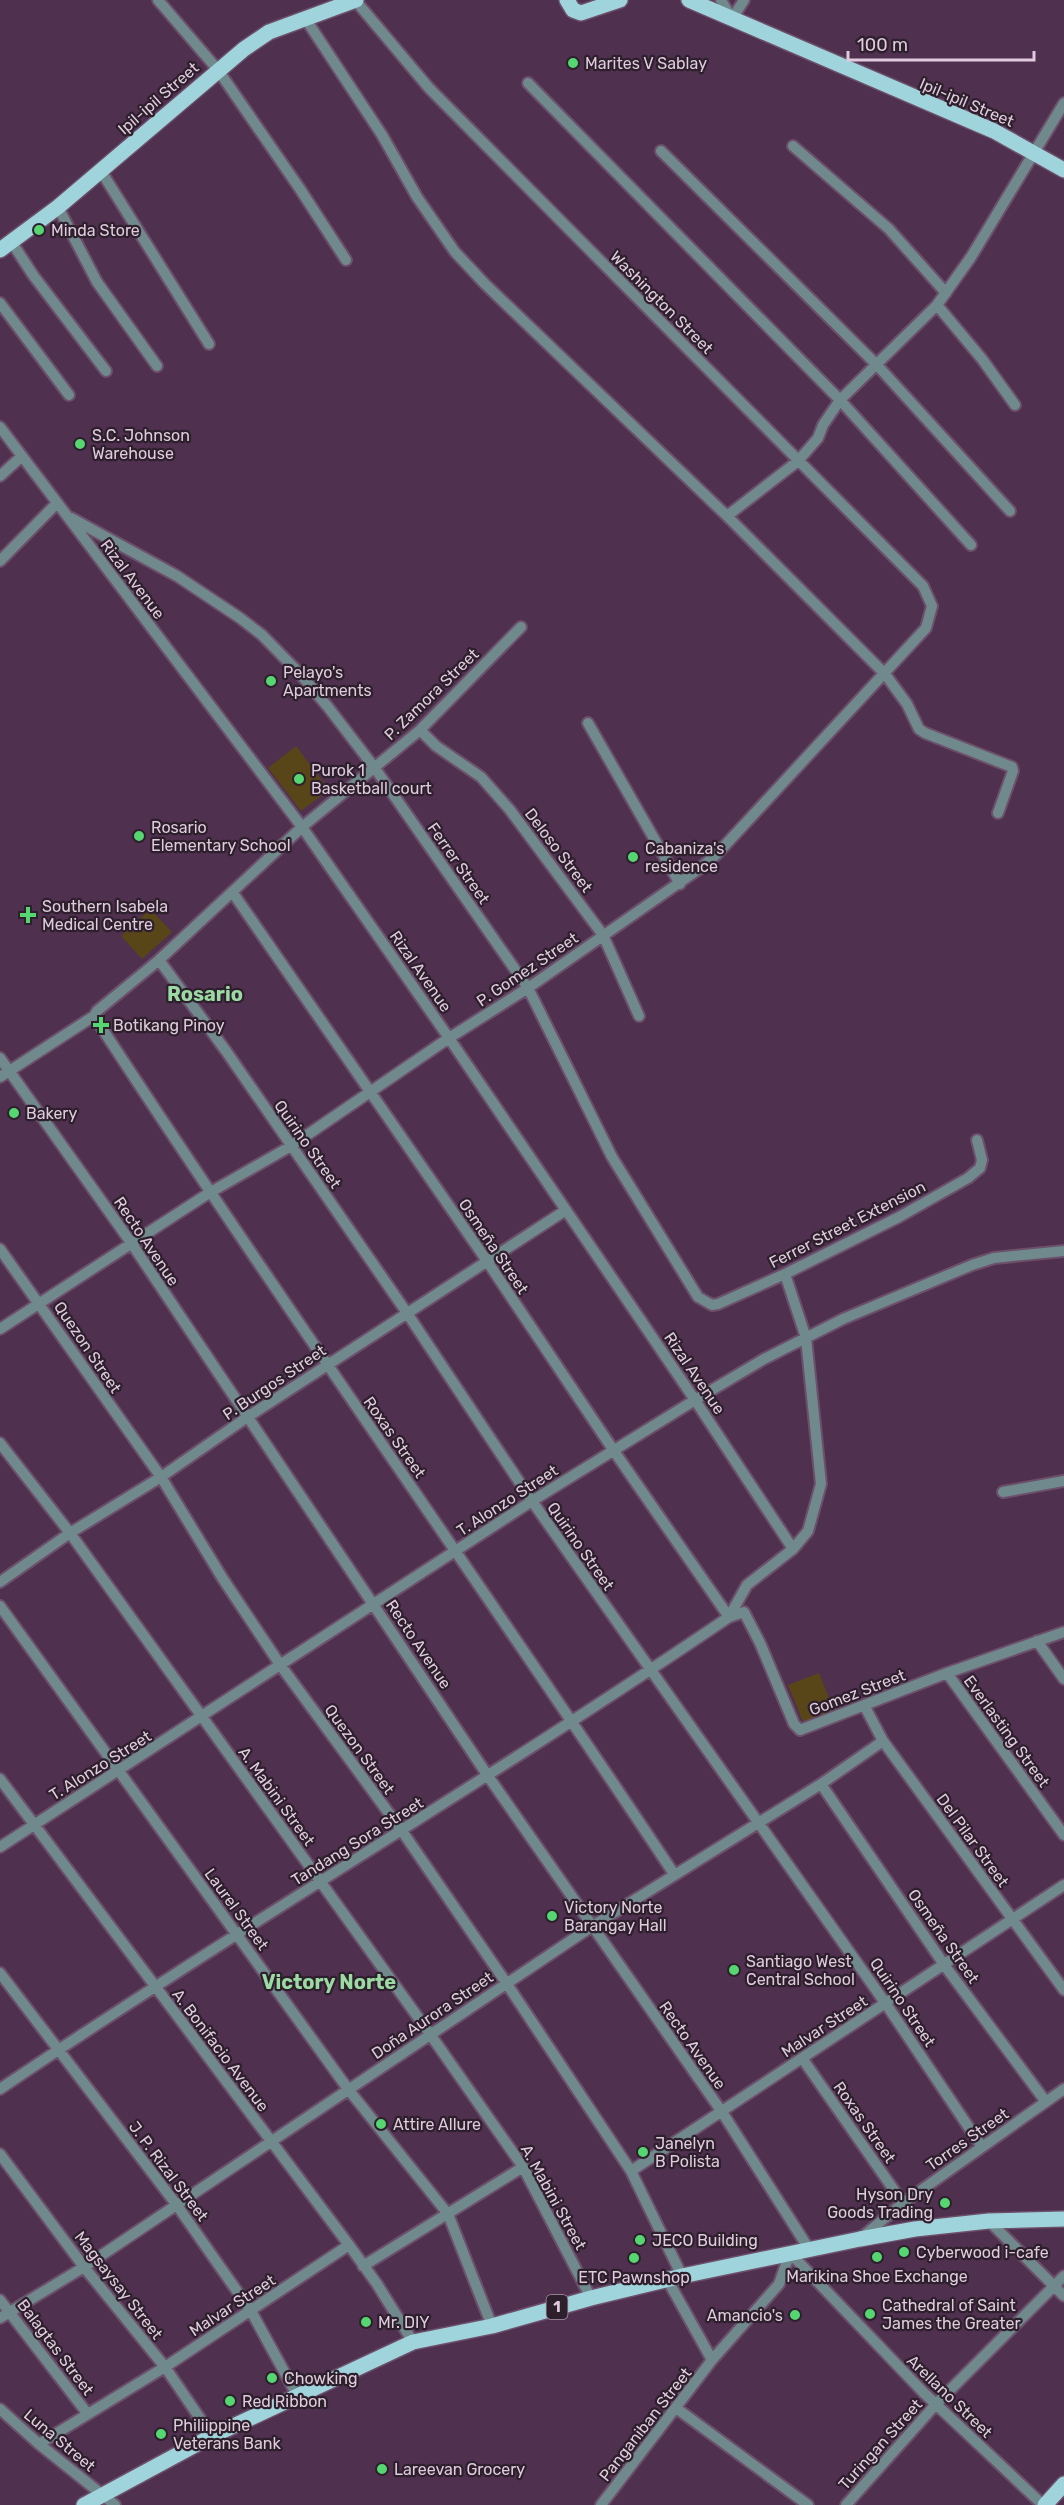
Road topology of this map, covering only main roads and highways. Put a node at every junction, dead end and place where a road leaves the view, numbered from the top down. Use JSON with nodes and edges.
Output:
{"nodes":[{"id":1,"x":356,"y":0,"type":"edge"},
{"id":2,"x":567,"y":0,"type":"edge"},
{"id":3,"x":620,"y":0,"type":"edge"},
{"id":4,"x":689,"y":0,"type":"edge"},
{"id":5,"x":1064,"y":170,"type":"edge"},
{"id":6,"x":5,"y":246,"type":"edge"},
{"id":7,"x":1064,"y":2219,"type":"edge"},
{"id":8,"x":1064,"y":2484,"type":"edge"},
{"id":9,"x":84,"y":2505,"type":"edge"},
{"id":10,"x":1044,"y":2505,"type":"edge"}],
"edges":[{"from":1,"to":6,"type":"main road","name":"Ipil-ipil Street"},
{"from":2,"to":3,"type":"main road"},
{"from":4,"to":5,"type":"main road","name":"Ipil-ipil Street"},
{"from":7,"to":9,"type":"main road","number":"1"},
{"from":8,"to":10,"type":"main road"}]}
